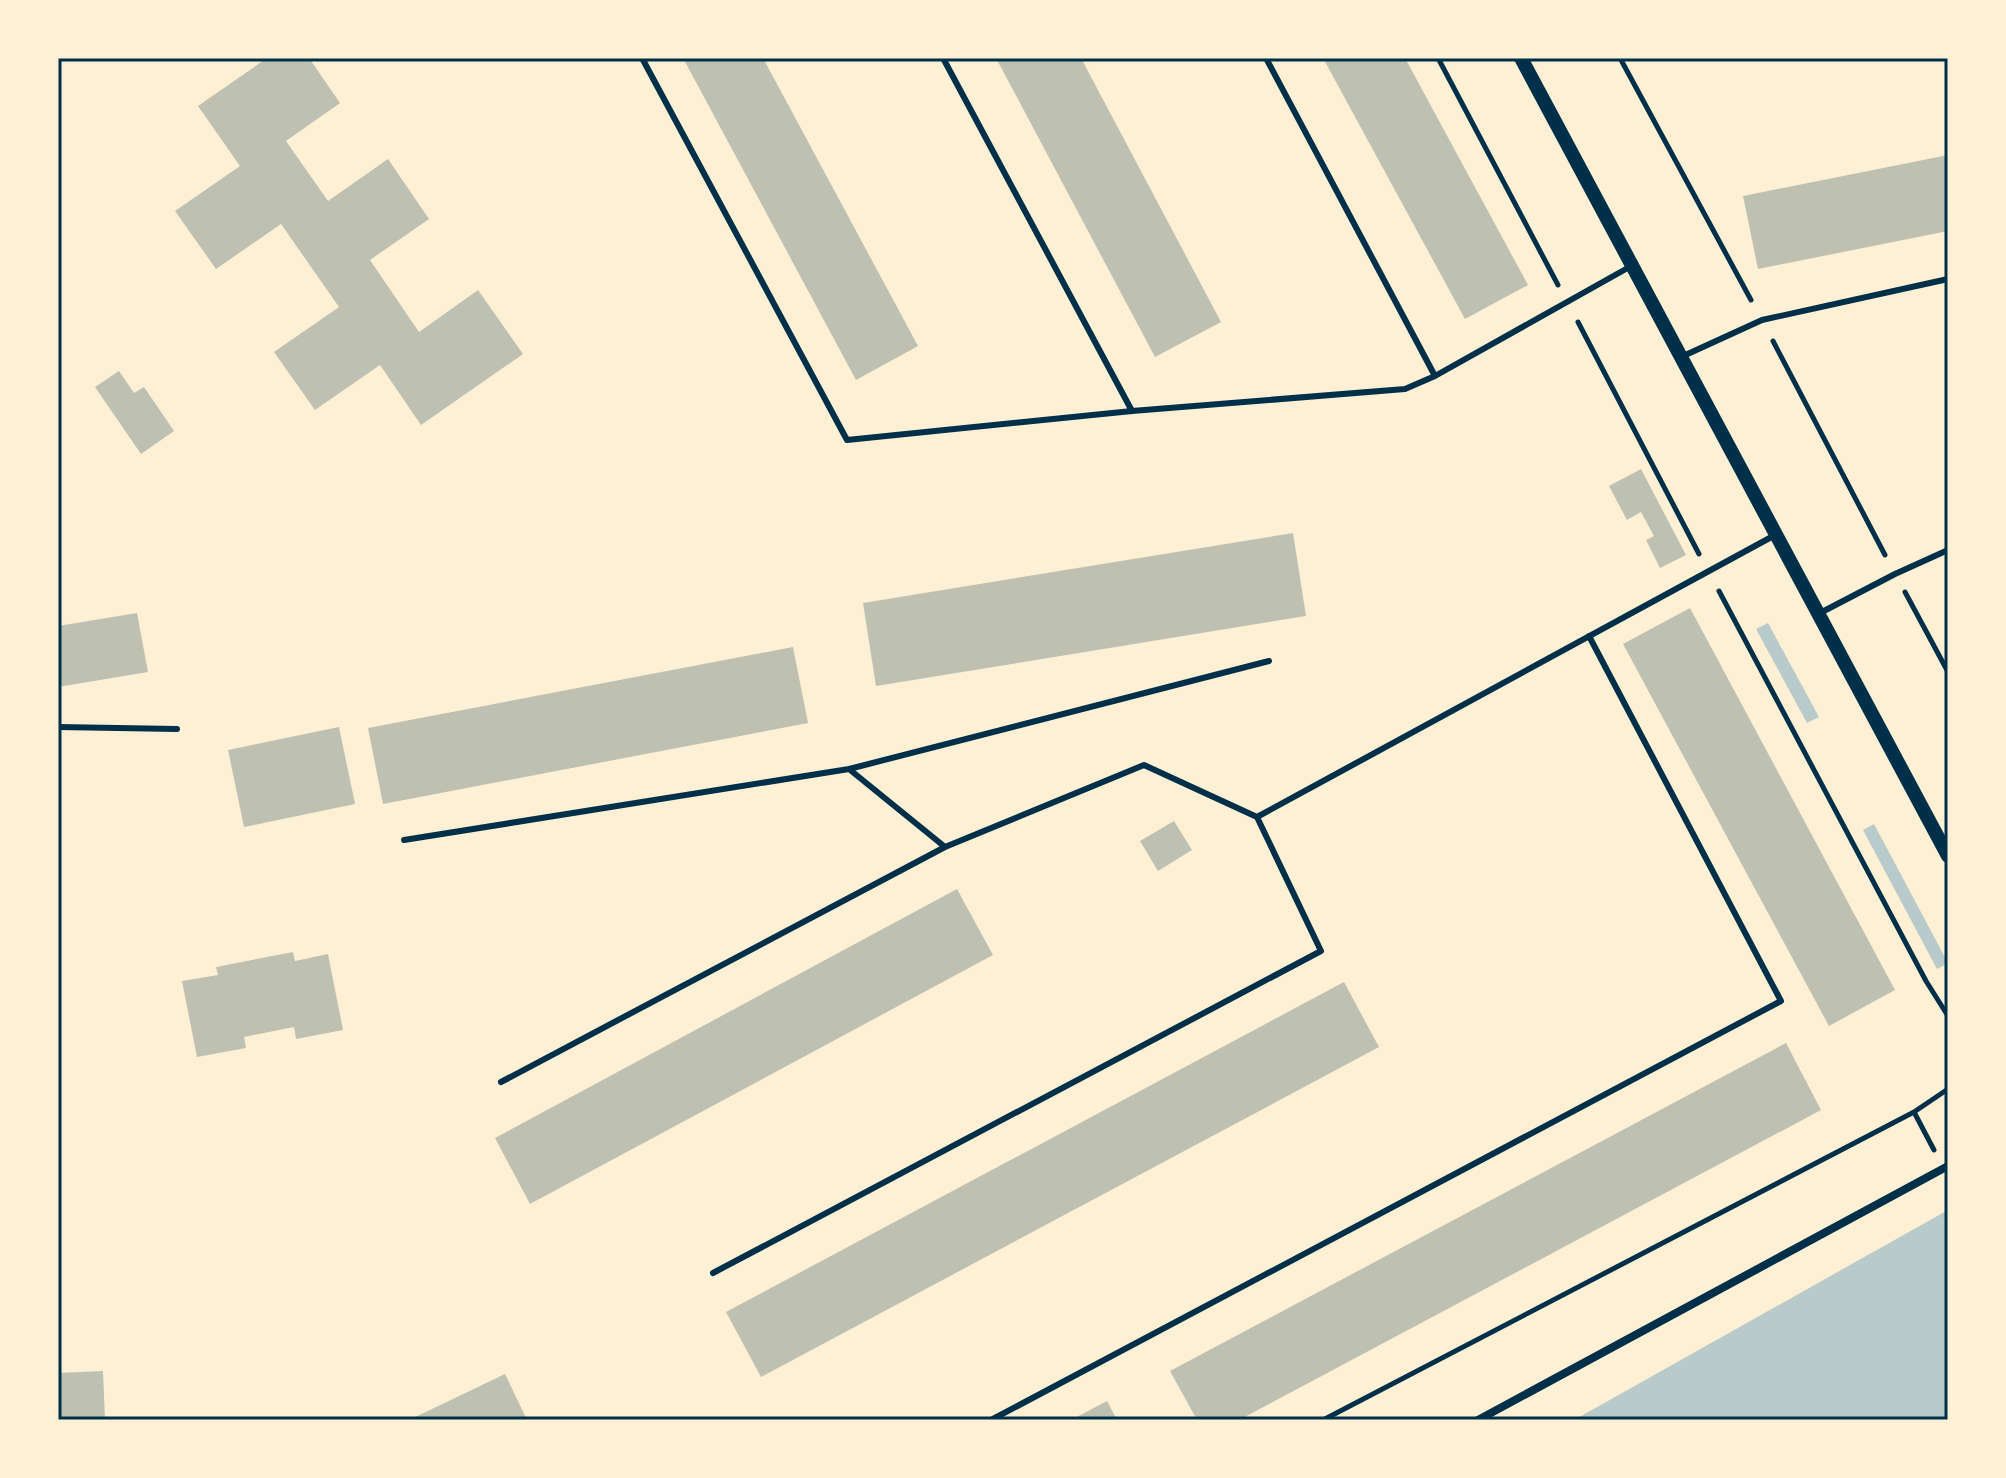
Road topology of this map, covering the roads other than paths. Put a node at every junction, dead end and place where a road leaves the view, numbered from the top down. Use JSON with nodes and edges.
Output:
{"nodes":[{"id":1,"x":642,"y":58,"type":"edge"},
{"id":2,"x":943,"y":58,"type":"edge"},
{"id":3,"x":1266,"y":58,"type":"edge"},
{"id":4,"x":1521,"y":58,"type":"edge"},
{"id":5,"x":1633,"y":265,"type":"junction"},
{"id":6,"x":1948,"y":279,"type":"edge"},
{"id":7,"x":1681,"y":357,"type":"junction"},
{"id":8,"x":1435,"y":376,"type":"junction"},
{"id":9,"x":1132,"y":411,"type":"junction"},
{"id":10,"x":1777,"y":534,"type":"junction"},
{"id":11,"x":1948,"y":550,"type":"edge"},
{"id":12,"x":1820,"y":613,"type":"junction"},
{"id":13,"x":1589,"y":636,"type":"junction"},
{"id":14,"x":1269,"y":661,"type":"dead end"},
{"id":15,"x":58,"y":727,"type":"edge"},
{"id":16,"x":177,"y":729,"type":"dead end"},
{"id":17,"x":849,"y":769,"type":"junction"},
{"id":18,"x":1257,"y":817,"type":"junction"},
{"id":19,"x":404,"y":840,"type":"dead end"},
{"id":20,"x":945,"y":847,"type":"junction"},
{"id":21,"x":1948,"y":856,"type":"edge"},
{"id":22,"x":501,"y":1082,"type":"dead end"},
{"id":23,"x":1948,"y":1166,"type":"edge"},
{"id":24,"x":713,"y":1273,"type":"dead end"},
{"id":25,"x":991,"y":1420,"type":"edge"},
{"id":26,"x":1478,"y":1420,"type":"edge"}],
"edges":[{"from":1,"to":9,"type":"lane"},
{"from":2,"to":9,"type":"lane"},
{"from":3,"to":8,"type":"lane"},
{"from":4,"to":5,"type":"street"},
{"from":5,"to":7,"type":"street"},
{"from":5,"to":8,"type":"lane"},
{"from":6,"to":7,"type":"lane"},
{"from":7,"to":10,"type":"street"},
{"from":8,"to":9,"type":"lane"},
{"from":10,"to":12,"type":"street"},
{"from":10,"to":13,"type":"lane"},
{"from":11,"to":12,"type":"lane"},
{"from":12,"to":21,"type":"street"},
{"from":13,"to":18,"type":"lane"},
{"from":13,"to":25,"type":"lane"},
{"from":14,"to":17,"type":"lane"},
{"from":15,"to":16,"type":"lane"},
{"from":17,"to":19,"type":"lane"},
{"from":17,"to":20,"type":"lane"},
{"from":18,"to":20,"type":"lane"},
{"from":18,"to":24,"type":"lane"},
{"from":20,"to":22,"type":"lane"},
{"from":23,"to":26,"type":"street"}]}
